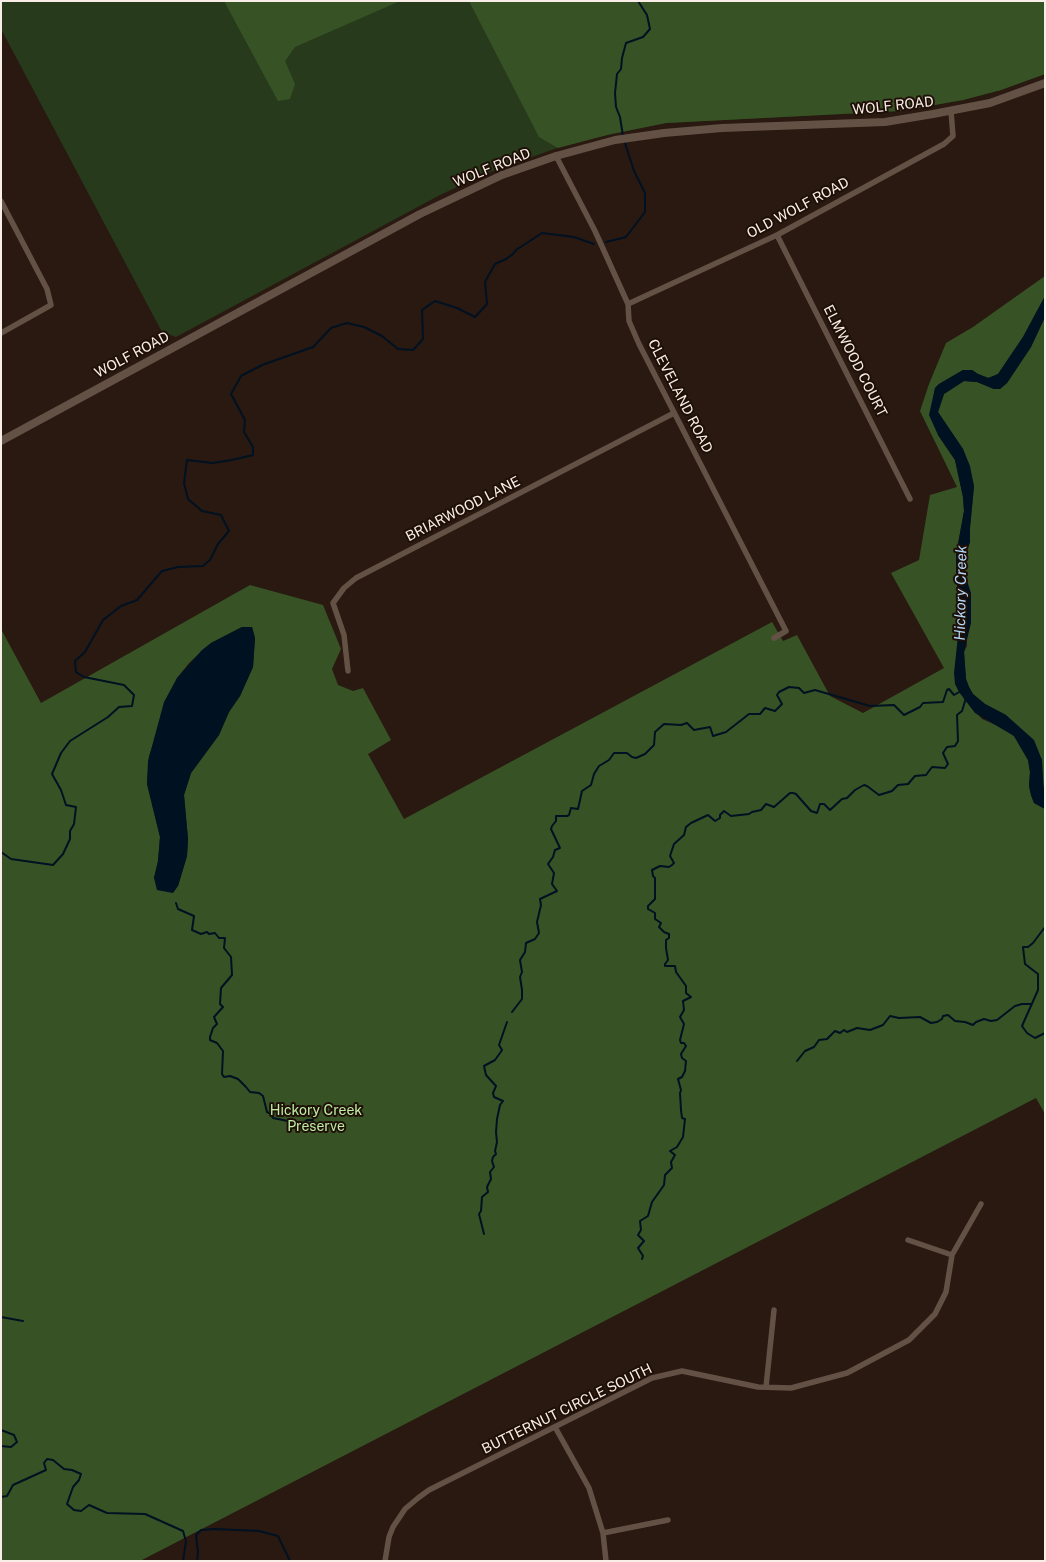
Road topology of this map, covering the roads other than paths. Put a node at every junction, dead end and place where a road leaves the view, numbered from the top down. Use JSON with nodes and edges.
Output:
{"nodes":[{"id":1,"x":1045,"y":83,"type":"edge"},
{"id":2,"x":951,"y":111,"type":"junction"},
{"id":3,"x":556,"y":156,"type":"junction"},
{"id":4,"x":1,"y":201,"type":"edge"},
{"id":5,"x":777,"y":234,"type":"junction"},
{"id":6,"x":628,"y":304,"type":"junction"},
{"id":7,"x":1,"y":333,"type":"edge"},
{"id":8,"x":674,"y":413,"type":"junction"},
{"id":9,"x":1,"y":441,"type":"edge"},
{"id":10,"x":910,"y":499,"type":"dead end"},
{"id":11,"x":774,"y":638,"type":"dead end"},
{"id":12,"x":348,"y":671,"type":"dead end"},
{"id":13,"x":981,"y":1204,"type":"dead end"},
{"id":14,"x":908,"y":1240,"type":"dead end"},
{"id":15,"x":952,"y":1255,"type":"junction"},
{"id":16,"x":774,"y":1310,"type":"dead end"},
{"id":17,"x":766,"y":1387,"type":"junction"},
{"id":18,"x":555,"y":1427,"type":"junction"},
{"id":19,"x":668,"y":1520,"type":"dead end"},
{"id":20,"x":603,"y":1534,"type":"junction"},
{"id":21,"x":385,"y":1561,"type":"edge"},
{"id":22,"x":606,"y":1561,"type":"edge"}],
"edges":[{"from":1,"to":2,"type":"main road","name":"WOLF ROAD"},
{"from":2,"to":3,"type":"main road","name":"WOLF ROAD"},
{"from":2,"to":5,"type":"street","name":"OLD WOLF ROAD"},
{"from":3,"to":6,"type":"street","name":"CLEVELAND ROAD"},
{"from":3,"to":9,"type":"main road","name":"WOLF ROAD"},
{"from":4,"to":7,"type":"street"},
{"from":5,"to":6,"type":"street","name":"OLD WOLF ROAD"},
{"from":5,"to":10,"type":"street","name":"ELMWOOD COURT"},
{"from":6,"to":8,"type":"street","name":"CLEVELAND ROAD"},
{"from":8,"to":11,"type":"street","name":"CLEVELAND ROAD"},
{"from":8,"to":12,"type":"street","name":"BRIARWOOD LANE"},
{"from":13,"to":15,"type":"street","name":"BUTTERNUT CIRCLE SOUTH"},
{"from":14,"to":15,"type":"street"},
{"from":15,"to":17,"type":"street","name":"BUTTERNUT CIRCLE SOUTH"},
{"from":16,"to":17,"type":"street"},
{"from":17,"to":18,"type":"street","name":"BUTTERNUT CIRCLE SOUTH"},
{"from":18,"to":20,"type":"street"},
{"from":18,"to":21,"type":"street","name":"BUTTERNUT CIRCLE SOUTH"},
{"from":19,"to":20,"type":"street"},
{"from":20,"to":22,"type":"street"}]}
